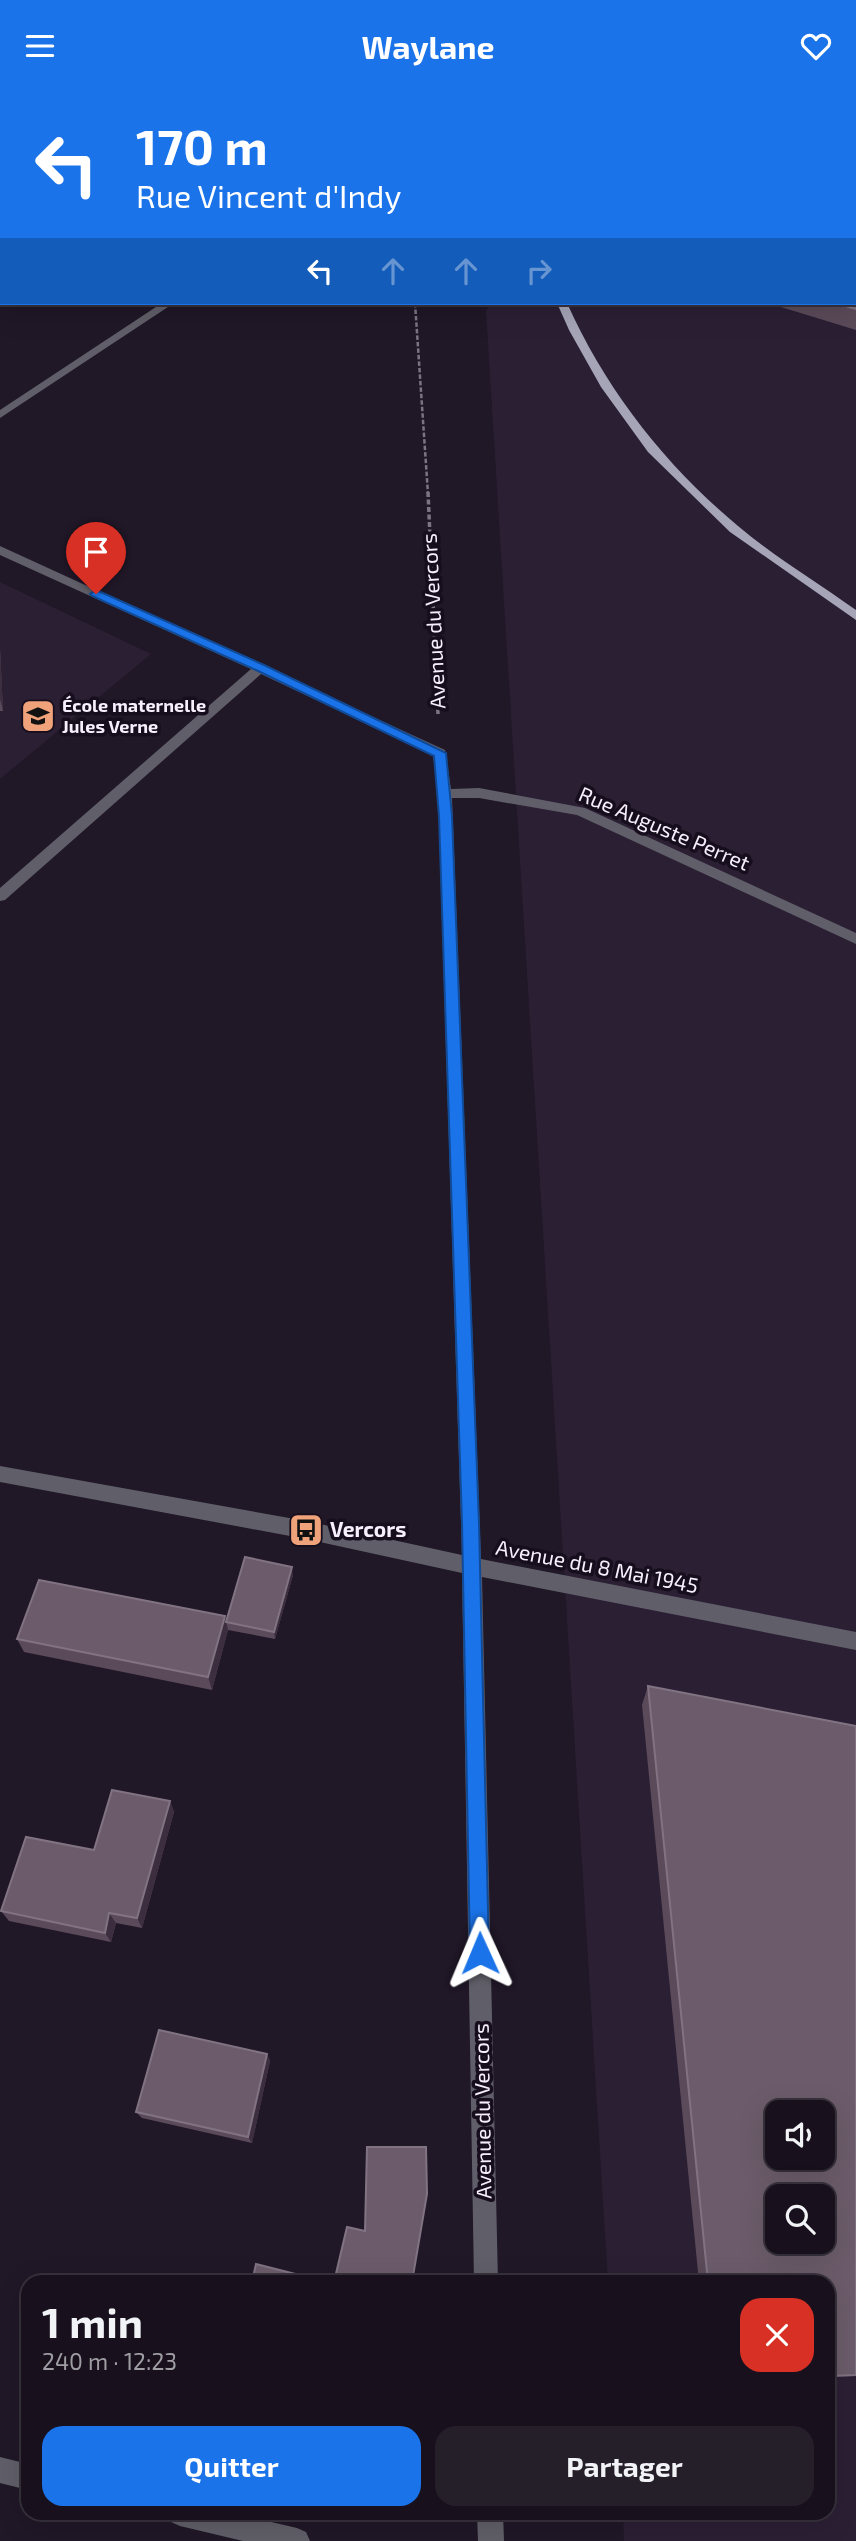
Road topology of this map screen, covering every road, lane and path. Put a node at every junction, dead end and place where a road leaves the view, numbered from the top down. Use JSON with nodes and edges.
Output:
{"nodes":[{"id":1,"x":166,"y":305,"type":"edge"},
{"id":2,"x":415,"y":305,"type":"edge"},
{"id":3,"x":563,"y":305,"type":"edge"},
{"id":4,"x":0,"y":415,"type":"edge"},
{"id":5,"x":0,"y":550,"type":"edge"},
{"id":6,"x":856,"y":615,"type":"edge"},
{"id":7,"x":260,"y":668,"type":"junction"},
{"id":8,"x":440,"y":753,"type":"junction"},
{"id":9,"x":445,"y":795,"type":"junction"},
{"id":10,"x":0,"y":896,"type":"edge"},
{"id":11,"x":856,"y":939,"type":"edge"},
{"id":12,"x":0,"y":1474,"type":"edge"},
{"id":13,"x":472,"y":1566,"type":"junction"},
{"id":14,"x":856,"y":1641,"type":"edge"},
{"id":15,"x":486,"y":2275,"type":"edge"},
{"id":16,"x":0,"y":2470,"type":"edge"},
{"id":17,"x":21,"y":2475,"type":"edge"},
{"id":18,"x":209,"y":2520,"type":"edge"},
{"id":19,"x":491,"y":2520,"type":"edge"},
{"id":20,"x":297,"y":2541,"type":"edge"},
{"id":21,"x":491,"y":2541,"type":"edge"}],
"edges":[{"from":1,"to":4,"type":"street"},
{"from":2,"to":8,"type":"path","name":"Avenue du Vercors"},
{"from":3,"to":6,"type":"main road"},
{"from":5,"to":7,"type":"street"},
{"from":7,"to":8,"type":"street"},
{"from":7,"to":10,"type":"street"},
{"from":8,"to":9,"type":"street","name":"Avenue du Vercors"},
{"from":9,"to":11,"type":"street","name":"Rue Auguste Perret"},
{"from":9,"to":13,"type":"street","name":"Avenue du Vercors"},
{"from":12,"to":13,"type":"street","name":"Avenue du 8 Mai 1945"},
{"from":13,"to":14,"type":"street","name":"Avenue du 8 Mai 1945"},
{"from":13,"to":15,"type":"street","name":"Avenue du Vercors"},
{"from":16,"to":17,"type":"street"},
{"from":18,"to":20,"type":"street"},
{"from":19,"to":21,"type":"street"}]}
